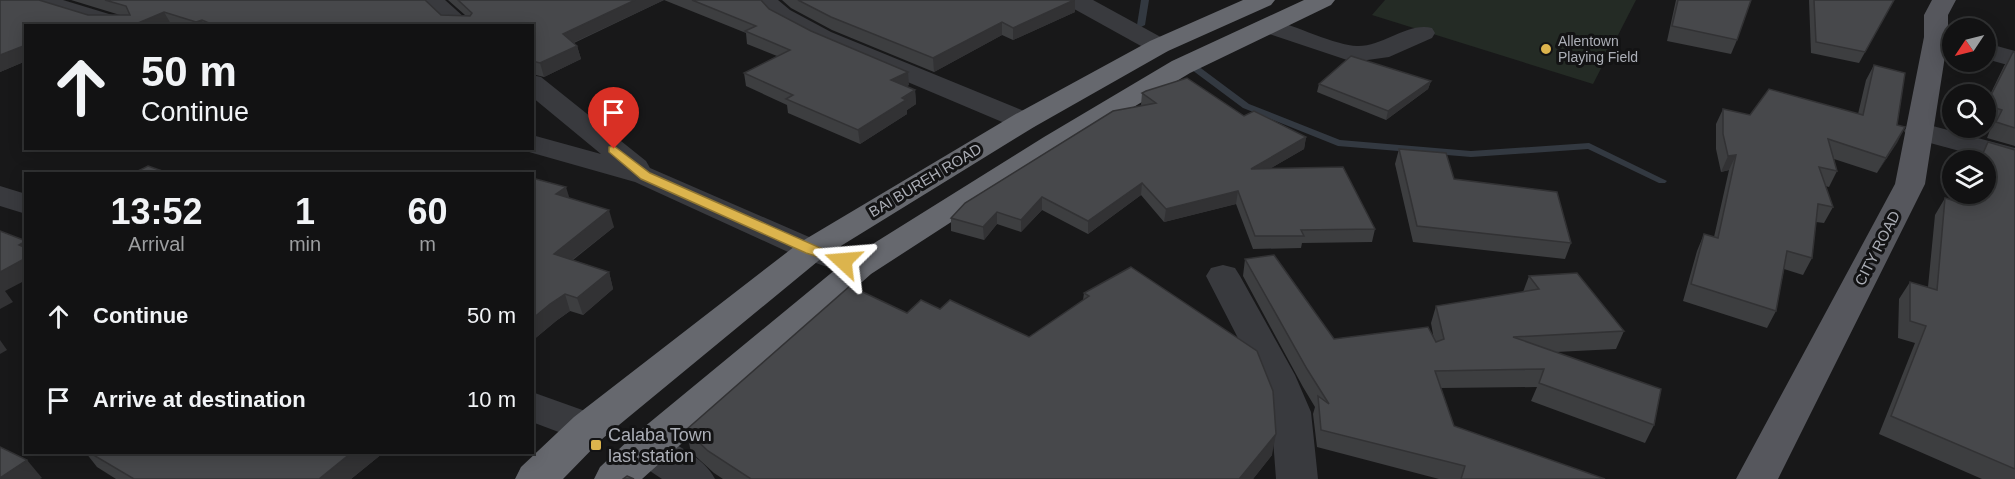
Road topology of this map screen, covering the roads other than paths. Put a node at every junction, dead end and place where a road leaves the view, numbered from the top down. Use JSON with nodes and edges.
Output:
{"nodes":[{"id":1,"x":38,"y":0,"type":"edge"},
{"id":2,"x":431,"y":0,"type":"edge"},
{"id":3,"x":764,"y":0,"type":"edge"},
{"id":4,"x":1075,"y":0,"type":"edge"},
{"id":5,"x":1323,"y":0,"type":"edge"},
{"id":6,"x":1944,"y":0,"type":"edge"},
{"id":7,"x":1266,"y":13,"type":"edge"},
{"id":8,"x":116,"y":24,"type":"edge"},
{"id":9,"x":460,"y":24,"type":"edge"},
{"id":10,"x":1942,"y":31,"type":"edge"},
{"id":11,"x":1424,"y":33,"type":"dead end"},
{"id":12,"x":1159,"y":46,"type":"junction"},
{"id":13,"x":1942,"y":49,"type":"edge"},
{"id":14,"x":1996,"y":54,"type":"edge"},
{"id":15,"x":2015,"y":59,"type":"edge"},
{"id":16,"x":534,"y":85,"type":"edge"},
{"id":17,"x":1024,"y":120,"type":"junction"},
{"id":18,"x":1918,"y":131,"type":"junction"},
{"id":19,"x":534,"y":145,"type":"edge"},
{"id":20,"x":2015,"y":157,"type":"edge"},
{"id":21,"x":646,"y":176,"type":"junction"},
{"id":22,"x":0,"y":195,"type":"edge"},
{"id":23,"x":24,"y":204,"type":"edge"},
{"id":24,"x":811,"y":250,"type":"junction"},
{"id":25,"x":860,"y":267,"type":"junction"},
{"id":26,"x":1223,"y":276,"type":"dead end"},
{"id":27,"x":534,"y":407,"type":"edge"},
{"id":28,"x":588,"y":428,"type":"junction"},
{"id":29,"x":647,"y":448,"type":"junction"},
{"id":30,"x":536,"y":479,"type":"edge"},
{"id":31,"x":615,"y":479,"type":"edge"},
{"id":32,"x":694,"y":479,"type":"edge"},
{"id":33,"x":1297,"y":479,"type":"edge"},
{"id":34,"x":1756,"y":479,"type":"edge"}],
"edges":[{"from":1,"to":8,"type":"street"},
{"from":2,"to":9,"type":"street"},
{"from":3,"to":17,"type":"street"},
{"from":4,"to":12,"type":"street"},
{"from":5,"to":7,"type":"highway","name":"BAI BUREH ROAD"},
{"from":6,"to":10,"type":"main road","name":"CITY ROAD"},
{"from":7,"to":11,"type":"street"},
{"from":7,"to":12,"type":"highway","name":"BAI BUREH ROAD"},
{"from":7,"to":25,"type":"highway","name":"BAI BUREH ROAD"},
{"from":12,"to":17,"type":"highway","name":"BAI BUREH ROAD"},
{"from":13,"to":18,"type":"main road","name":"CITY ROAD"},
{"from":14,"to":15,"type":"street"},
{"from":16,"to":21,"type":"street"},
{"from":17,"to":24,"type":"highway","name":"BAI BUREH ROAD"},
{"from":18,"to":20,"type":"street"},
{"from":18,"to":34,"type":"main road","name":"CITY ROAD"},
{"from":19,"to":21,"type":"street"},
{"from":21,"to":24,"type":"street"},
{"from":22,"to":23,"type":"street"},
{"from":24,"to":25,"type":"street"},
{"from":24,"to":28,"type":"highway","name":"BAI BUREH ROAD"},
{"from":25,"to":29,"type":"highway","name":"BAI BUREH ROAD"},
{"from":26,"to":33,"type":"street"},
{"from":27,"to":28,"type":"street"},
{"from":28,"to":30,"type":"highway","name":"BAI BUREH ROAD"},
{"from":29,"to":31,"type":"highway","name":"BAI BUREH ROAD"},
{"from":29,"to":32,"type":"street"}]}
